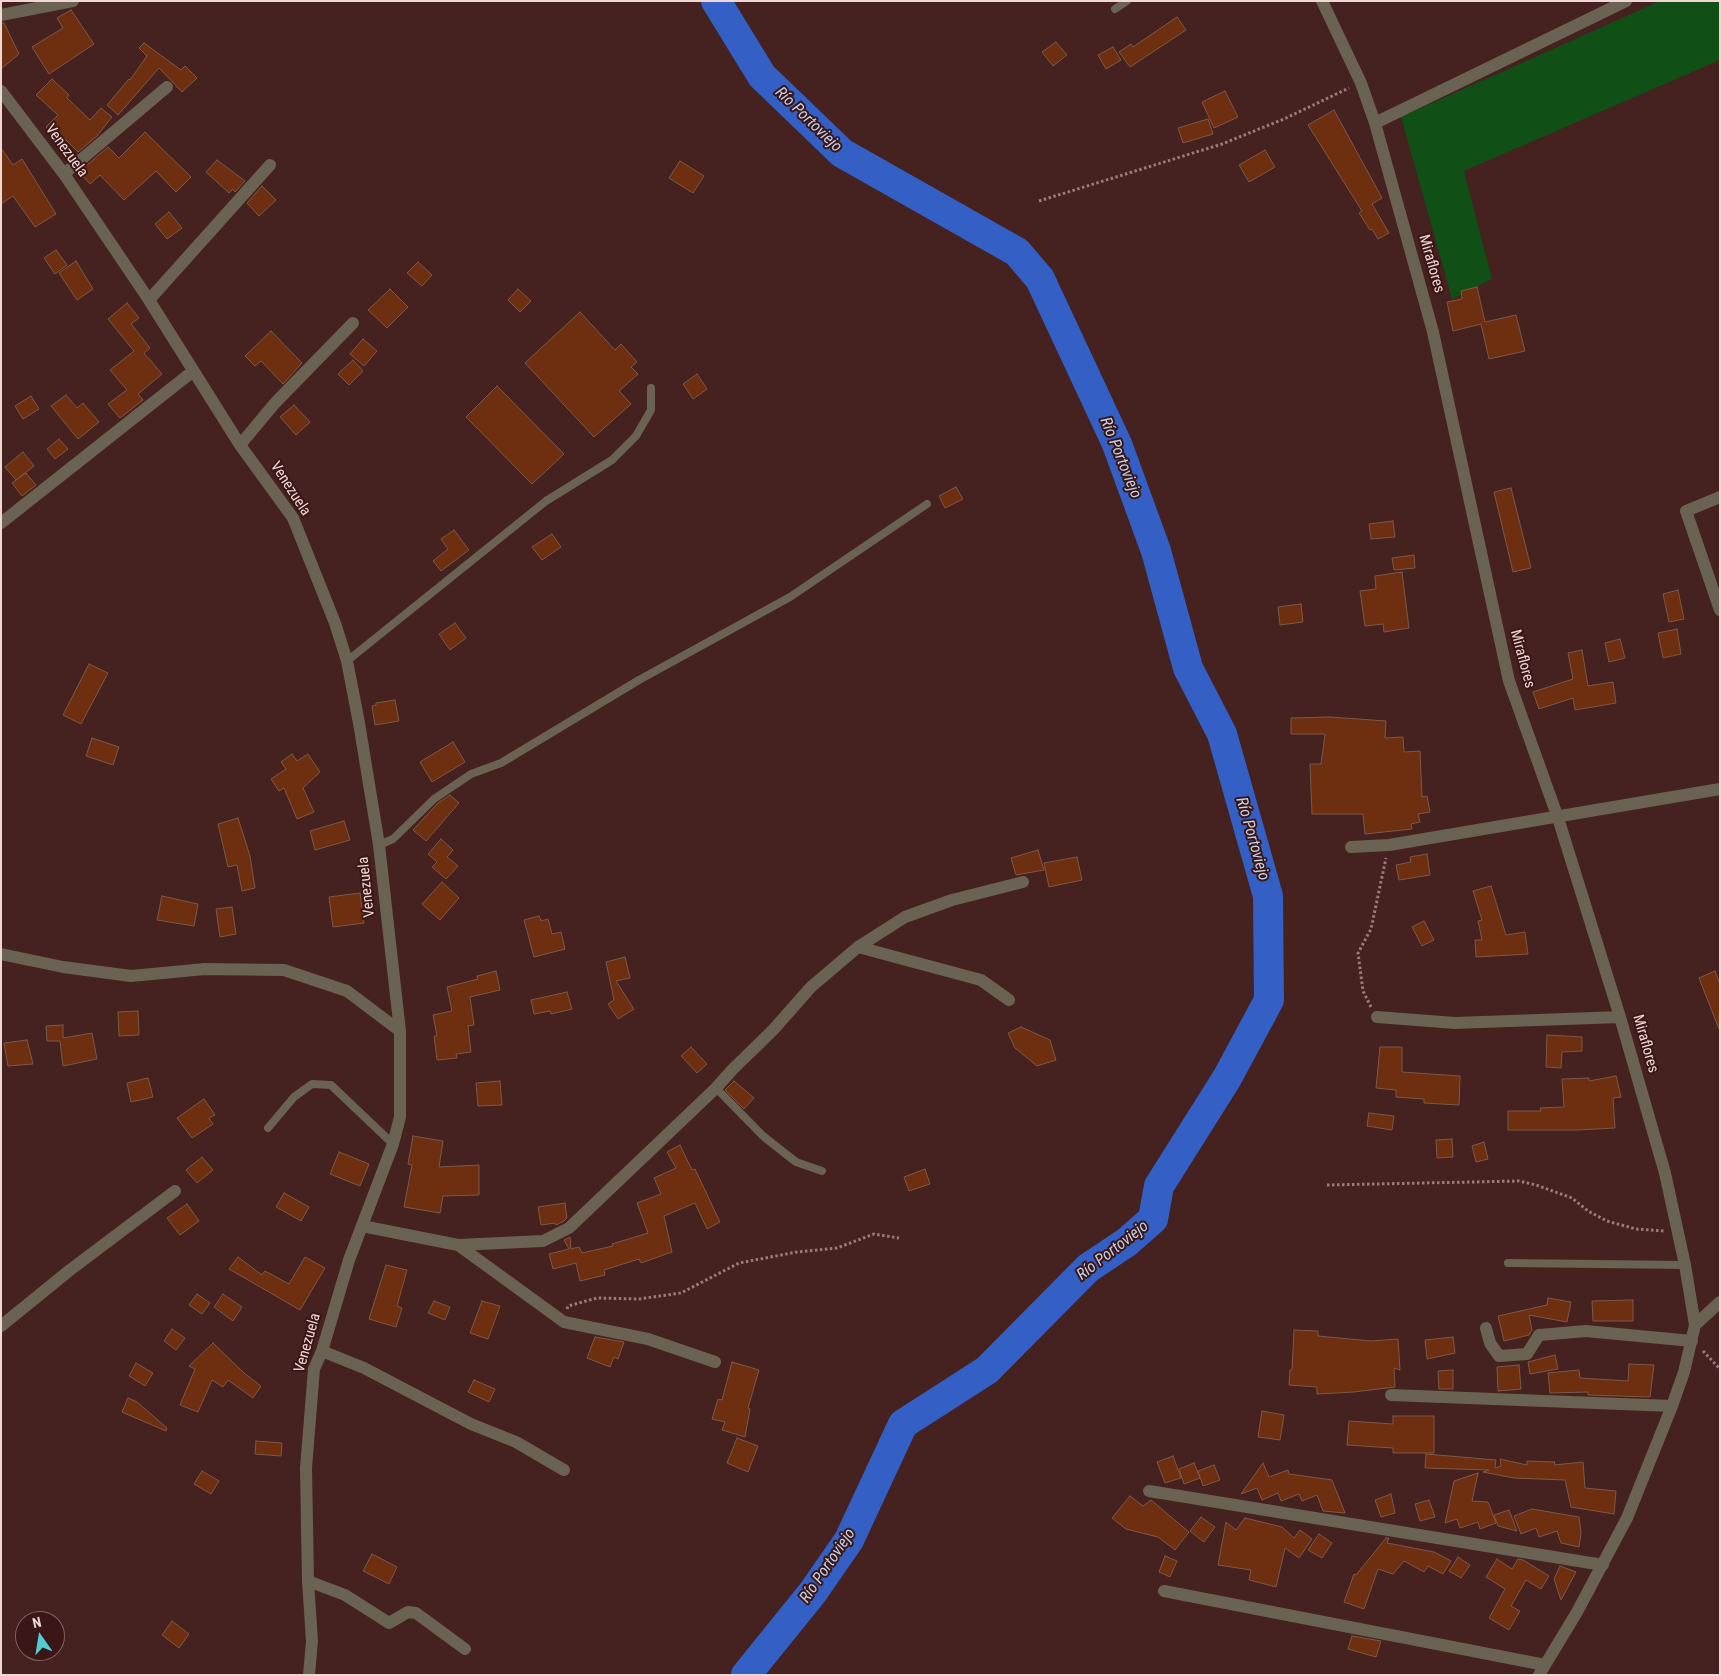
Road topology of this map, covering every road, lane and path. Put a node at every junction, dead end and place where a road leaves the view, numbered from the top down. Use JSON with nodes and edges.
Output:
{"nodes":[{"id":1,"x":72,"y":1,"type":"edge"},
{"id":2,"x":1127,"y":1,"type":"edge"},
{"id":3,"x":1322,"y":1,"type":"edge"},
{"id":4,"x":1626,"y":1,"type":"edge"},
{"id":5,"x":1115,"y":9,"type":"dead end"},
{"id":6,"x":1,"y":15,"type":"edge"},
{"id":7,"x":1361,"y":83,"type":"junction"},
{"id":8,"x":167,"y":87,"type":"dead end"},
{"id":9,"x":1,"y":91,"type":"edge"},
{"id":10,"x":1375,"y":123,"type":"junction"},
{"id":11,"x":270,"y":165,"type":"dead end"},
{"id":12,"x":64,"y":174,"type":"junction"},
{"id":13,"x":1039,"y":201,"type":"dead end"},
{"id":14,"x":149,"y":300,"type":"junction"},
{"id":15,"x":352,"y":323,"type":"dead end"},
{"id":16,"x":192,"y":372,"type":"junction"},
{"id":17,"x":651,"y":388,"type":"dead end"},
{"id":18,"x":240,"y":445,"type":"junction"},
{"id":19,"x":1720,"y":497,"type":"edge"},
{"id":20,"x":927,"y":504,"type":"dead end"},
{"id":21,"x":1,"y":524,"type":"edge"},
{"id":22,"x":1720,"y":610,"type":"edge"},
{"id":23,"x":347,"y":661,"type":"junction"},
{"id":24,"x":1720,"y":789,"type":"edge"},
{"id":25,"x":1558,"y":818,"type":"junction"},
{"id":26,"x":379,"y":845,"type":"junction"},
{"id":27,"x":1389,"y":845,"type":"junction"},
{"id":28,"x":1351,"y":846,"type":"dead end"},
{"id":29,"x":1023,"y":882,"type":"dead end"},
{"id":30,"x":858,"y":947,"type":"junction"},
{"id":31,"x":1,"y":954,"type":"edge"},
{"id":32,"x":1009,"y":1000,"type":"dead end"},
{"id":33,"x":1377,"y":1017,"type":"joint"},
{"id":34,"x":1620,"y":1017,"type":"junction"},
{"id":35,"x":400,"y":1031,"type":"junction"},
{"id":36,"x":716,"y":1088,"type":"junction"},
{"id":37,"x":268,"y":1128,"type":"dead end"},
{"id":38,"x":393,"y":1144,"type":"junction"},
{"id":39,"x":822,"y":1171,"type":"dead end"},
{"id":40,"x":1328,"y":1185,"type":"dead end"},
{"id":41,"x":175,"y":1192,"type":"dead end"},
{"id":42,"x":362,"y":1226,"type":"junction"},
{"id":43,"x":1678,"y":1231,"type":"junction"},
{"id":44,"x":899,"y":1238,"type":"dead end"},
{"id":45,"x":458,"y":1245,"type":"junction"},
{"id":46,"x":1508,"y":1263,"type":"dead end"},
{"id":47,"x":1685,"y":1265,"type":"junction"},
{"id":48,"x":1720,"y":1302,"type":"edge"},
{"id":49,"x":564,"y":1322,"type":"junction"},
{"id":50,"x":1695,"y":1325,"type":"junction"},
{"id":51,"x":1,"y":1326,"type":"edge"},
{"id":52,"x":1486,"y":1328,"type":"dead end"},
{"id":53,"x":1692,"y":1341,"type":"junction"},
{"id":54,"x":322,"y":1351,"type":"junction"},
{"id":55,"x":715,"y":1362,"type":"dead end"},
{"id":56,"x":1720,"y":1369,"type":"edge"},
{"id":57,"x":1391,"y":1395,"type":"dead end"},
{"id":58,"x":1672,"y":1406,"type":"junction"},
{"id":59,"x":564,"y":1470,"type":"dead end"},
{"id":60,"x":1149,"y":1491,"type":"dead end"},
{"id":61,"x":1603,"y":1565,"type":"junction"},
{"id":62,"x":308,"y":1581,"type":"junction"},
{"id":63,"x":1164,"y":1591,"type":"dead end"},
{"id":64,"x":465,"y":1648,"type":"dead end"},
{"id":65,"x":1542,"y":1670,"type":"edge"},
{"id":66,"x":309,"y":1675,"type":"edge"}],
"edges":[{"from":1,"to":6,"type":"street"},
{"from":2,"to":5,"type":"lane"},
{"from":3,"to":7,"type":"street","name":"Miraflores"},
{"from":4,"to":10,"type":"street"},
{"from":7,"to":10,"type":"street","name":"Miraflores"},
{"from":7,"to":13,"type":"path"},
{"from":8,"to":12,"type":"street"},
{"from":9,"to":12,"type":"street","name":"Venezuela"},
{"from":10,"to":25,"type":"street","name":"Miraflores"},
{"from":11,"to":14,"type":"street"},
{"from":12,"to":14,"type":"street","name":"Venezuela"},
{"from":14,"to":16,"type":"street","name":"Venezuela"},
{"from":15,"to":18,"type":"street"},
{"from":16,"to":18,"type":"street","name":"Venezuela"},
{"from":16,"to":21,"type":"street"},
{"from":17,"to":23,"type":"lane"},
{"from":18,"to":23,"type":"street","name":"Venezuela"},
{"from":19,"to":22,"type":"street"},
{"from":20,"to":26,"type":"lane"},
{"from":23,"to":26,"type":"street","name":"Venezuela"},
{"from":24,"to":25,"type":"street"},
{"from":25,"to":27,"type":"street"},
{"from":25,"to":34,"type":"street","name":"Miraflores"},
{"from":26,"to":35,"type":"street","name":"Venezuela"},
{"from":27,"to":28,"type":"street"},
{"from":27,"to":33,"type":"path"},
{"from":29,"to":30,"type":"street"},
{"from":30,"to":32,"type":"street"},
{"from":30,"to":36,"type":"street"},
{"from":31,"to":35,"type":"street"},
{"from":33,"to":34,"type":"street"},
{"from":34,"to":43,"type":"street","name":"Miraflores"},
{"from":35,"to":38,"type":"street","name":"Venezuela"},
{"from":36,"to":39,"type":"lane"},
{"from":36,"to":45,"type":"street"},
{"from":37,"to":38,"type":"lane"},
{"from":38,"to":42,"type":"street","name":"Venezuela"},
{"from":40,"to":43,"type":"path"},
{"from":41,"to":51,"type":"street"},
{"from":42,"to":45,"type":"street"},
{"from":42,"to":54,"type":"street","name":"Venezuela"},
{"from":43,"to":47,"type":"street","name":"Miraflores"},
{"from":44,"to":49,"type":"path"},
{"from":45,"to":49,"type":"street"},
{"from":46,"to":47,"type":"lane"},
{"from":47,"to":50,"type":"street","name":"Miraflores"},
{"from":48,"to":50,"type":"street"},
{"from":49,"to":55,"type":"street"},
{"from":50,"to":53,"type":"street"},
{"from":52,"to":53,"type":"street"},
{"from":53,"to":56,"type":"path"},
{"from":53,"to":58,"type":"street"},
{"from":54,"to":59,"type":"street"},
{"from":54,"to":62,"type":"street","name":"Venezuela"},
{"from":57,"to":58,"type":"street"},
{"from":58,"to":61,"type":"street"},
{"from":60,"to":61,"type":"street"},
{"from":61,"to":65,"type":"street"},
{"from":62,"to":64,"type":"street"},
{"from":62,"to":66,"type":"street","name":"Venezuela"},
{"from":63,"to":65,"type":"street"}]}
